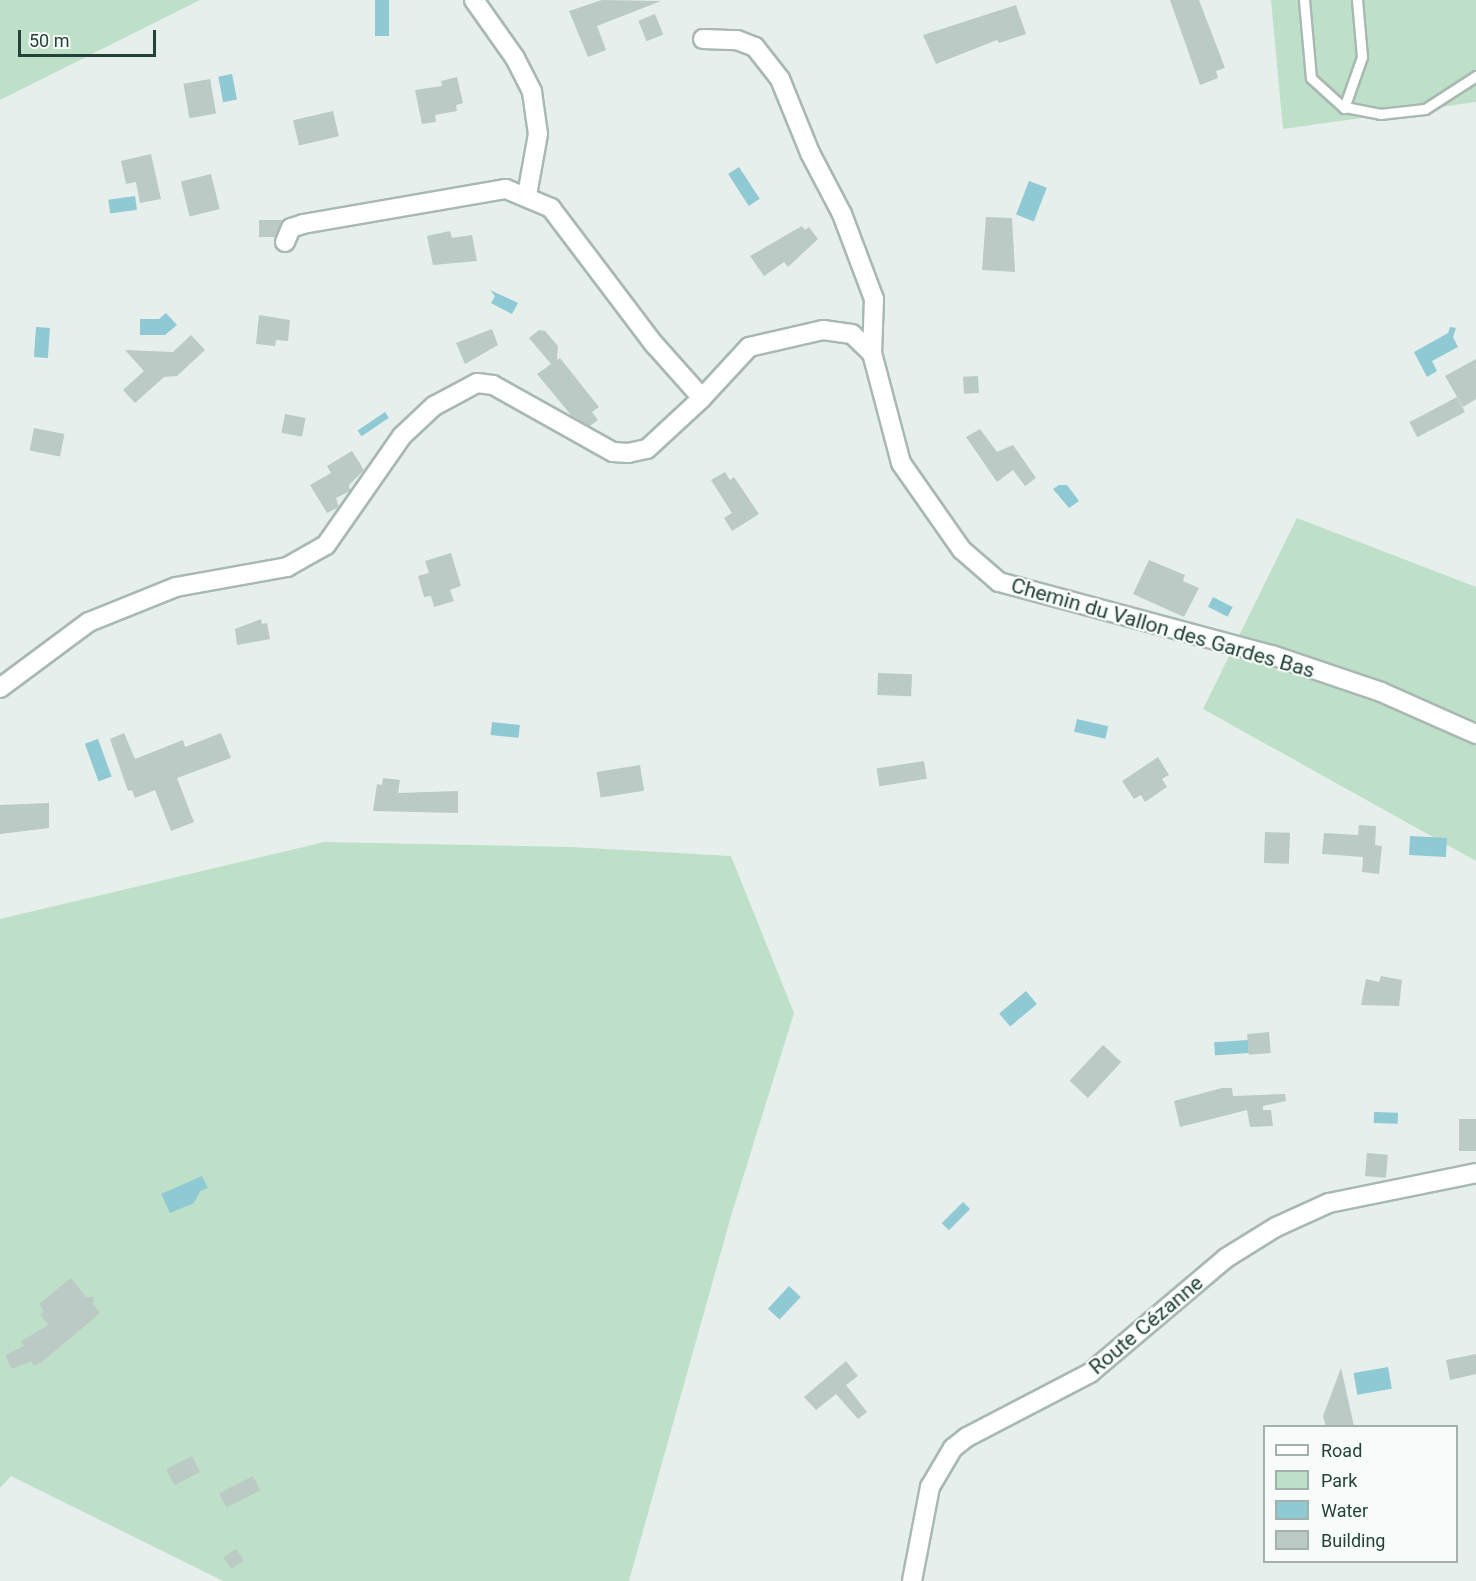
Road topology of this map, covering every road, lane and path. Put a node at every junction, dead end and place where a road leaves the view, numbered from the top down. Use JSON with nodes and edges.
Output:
{"nodes":[{"id":1,"x":474,"y":0,"type":"edge"},
{"id":2,"x":1304,"y":0,"type":"edge"},
{"id":3,"x":1357,"y":0,"type":"edge"},
{"id":4,"x":703,"y":39,"type":"dead end"},
{"id":5,"x":1476,"y":76,"type":"edge"},
{"id":6,"x":1345,"y":107,"type":"junction"},
{"id":7,"x":527,"y":195,"type":"junction"},
{"id":8,"x":285,"y":242,"type":"dead end"},
{"id":9,"x":872,"y":353,"type":"junction"},
{"id":10,"x":702,"y":398,"type":"junction"},
{"id":11,"x":0,"y":688,"type":"edge"},
{"id":12,"x":1476,"y":734,"type":"edge"},
{"id":13,"x":1476,"y":1173,"type":"edge"},
{"id":14,"x":912,"y":1581,"type":"edge"}],
"edges":[{"from":1,"to":7,"type":"street"},
{"from":2,"to":6,"type":"lane"},
{"from":3,"to":6,"type":"lane"},
{"from":4,"to":9,"type":"street","name":"Chemin du Vallon des Gardes Bas"},
{"from":5,"to":6,"type":"lane"},
{"from":7,"to":8,"type":"street"},
{"from":7,"to":10,"type":"street"},
{"from":9,"to":10,"type":"street"},
{"from":9,"to":12,"type":"street","name":"Chemin du Vallon des Gardes Bas"},
{"from":10,"to":11,"type":"street"},
{"from":13,"to":14,"type":"street","name":"Route Cézanne"}]}
